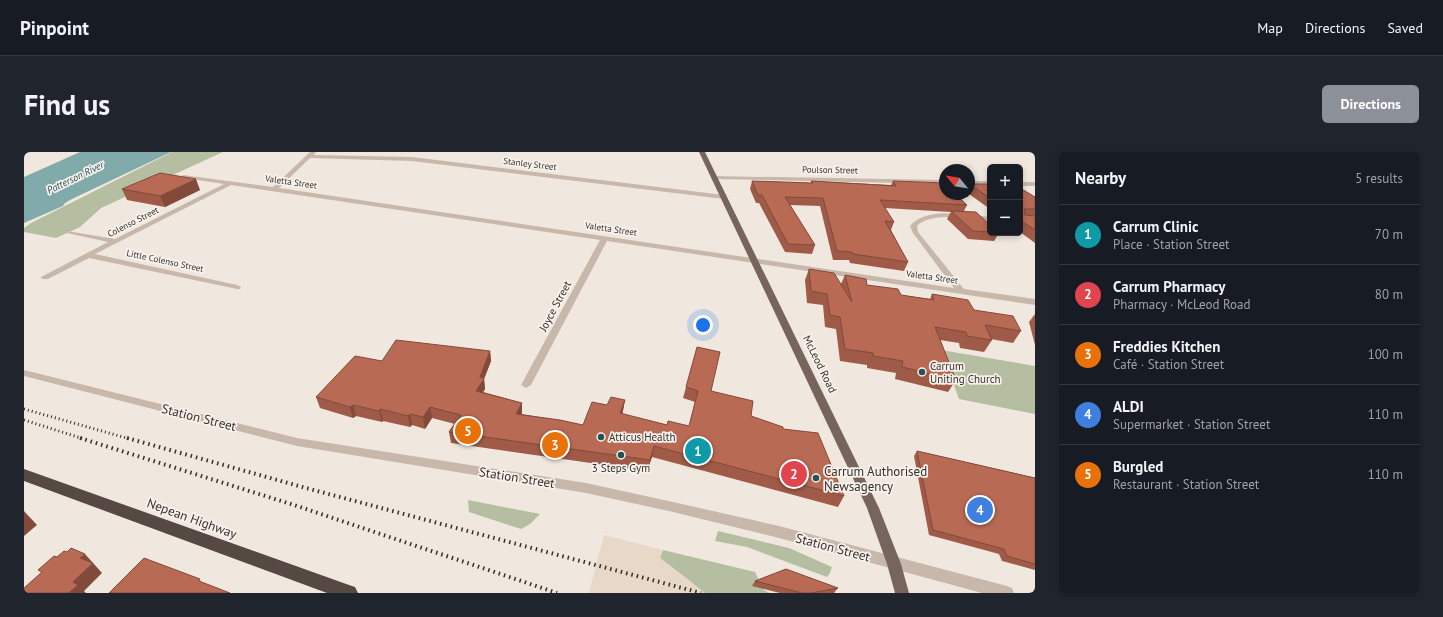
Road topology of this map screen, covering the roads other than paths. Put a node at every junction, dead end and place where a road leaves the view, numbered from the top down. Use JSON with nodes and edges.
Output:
{"nodes":[{"id":1,"x":702,"y":152,"type":"edge"},
{"id":2,"x":311,"y":154,"type":"edge"},
{"id":3,"x":185,"y":176,"type":"edge"},
{"id":4,"x":714,"y":176,"type":"junction"},
{"id":5,"x":939,"y":182,"type":"edge"},
{"id":6,"x":230,"y":183,"type":"junction"},
{"id":7,"x":975,"y":183,"type":"edge"},
{"id":8,"x":987,"y":183,"type":"edge"},
{"id":9,"x":1023,"y":184,"type":"edge"},
{"id":10,"x":1035,"y":184,"type":"edge"},
{"id":11,"x":274,"y":190,"type":"junction"},
{"id":12,"x":724,"y":197,"type":"junction"},
{"id":13,"x":987,"y":219,"type":"edge"},
{"id":14,"x":69,"y":232,"type":"dead end"},
{"id":15,"x":605,"y":238,"type":"junction"},
{"id":16,"x":115,"y":241,"type":"junction"},
{"id":17,"x":88,"y":255,"type":"junction"},
{"id":18,"x":754,"y":261,"type":"junction"},
{"id":19,"x":45,"y":278,"type":"dead end"},
{"id":20,"x":237,"y":287,"type":"dead end"},
{"id":21,"x":961,"y":291,"type":"junction"},
{"id":22,"x":1035,"y":302,"type":"edge"},
{"id":23,"x":24,"y":373,"type":"edge"},
{"id":24,"x":526,"y":385,"type":"dead end"},
{"id":25,"x":24,"y":475,"type":"edge"},
{"id":26,"x":894,"y":564,"type":"junction"},
{"id":27,"x":349,"y":593,"type":"edge"},
{"id":28,"x":902,"y":593,"type":"edge"},
{"id":29,"x":1007,"y":593,"type":"edge"}],
"edges":[{"from":1,"to":4,"type":"main road","name":"McLeod Road"},
{"from":2,"to":11,"type":"street"},
{"from":2,"to":12,"type":"street","name":"Stanley Street"},
{"from":3,"to":6,"type":"street","name":"Valetta Street"},
{"from":4,"to":5,"type":"street","name":"Poulson Street"},
{"from":4,"to":12,"type":"main road","name":"McLeod Road"},
{"from":6,"to":11,"type":"street","name":"Valetta Street"},
{"from":6,"to":16,"type":"street","name":"Colenso Street"},
{"from":7,"to":8,"type":"street"},
{"from":9,"to":10,"type":"street"},
{"from":11,"to":15,"type":"street","name":"Valetta Street"},
{"from":12,"to":18,"type":"main road","name":"McLeod Road"},
{"from":13,"to":21,"type":"street"},
{"from":14,"to":16,"type":"street"},
{"from":15,"to":18,"type":"street","name":"Valetta Street"},
{"from":15,"to":24,"type":"street","name":"Joyce Street"},
{"from":16,"to":17,"type":"street","name":"Colenso Street"},
{"from":17,"to":19,"type":"street","name":"Colenso Street"},
{"from":17,"to":20,"type":"street","name":"Little Colenso Street"},
{"from":18,"to":21,"type":"street","name":"Valetta Street"},
{"from":18,"to":26,"type":"main road","name":"McLeod Road"},
{"from":21,"to":22,"type":"street","name":"Valetta Street"},
{"from":23,"to":26,"type":"street","name":"Station Street"},
{"from":25,"to":27,"type":"highway","name":"Nepean Highway"},
{"from":26,"to":28,"type":"main road","name":"McLeod Road"},
{"from":26,"to":29,"type":"street","name":"Station Street"}]}
